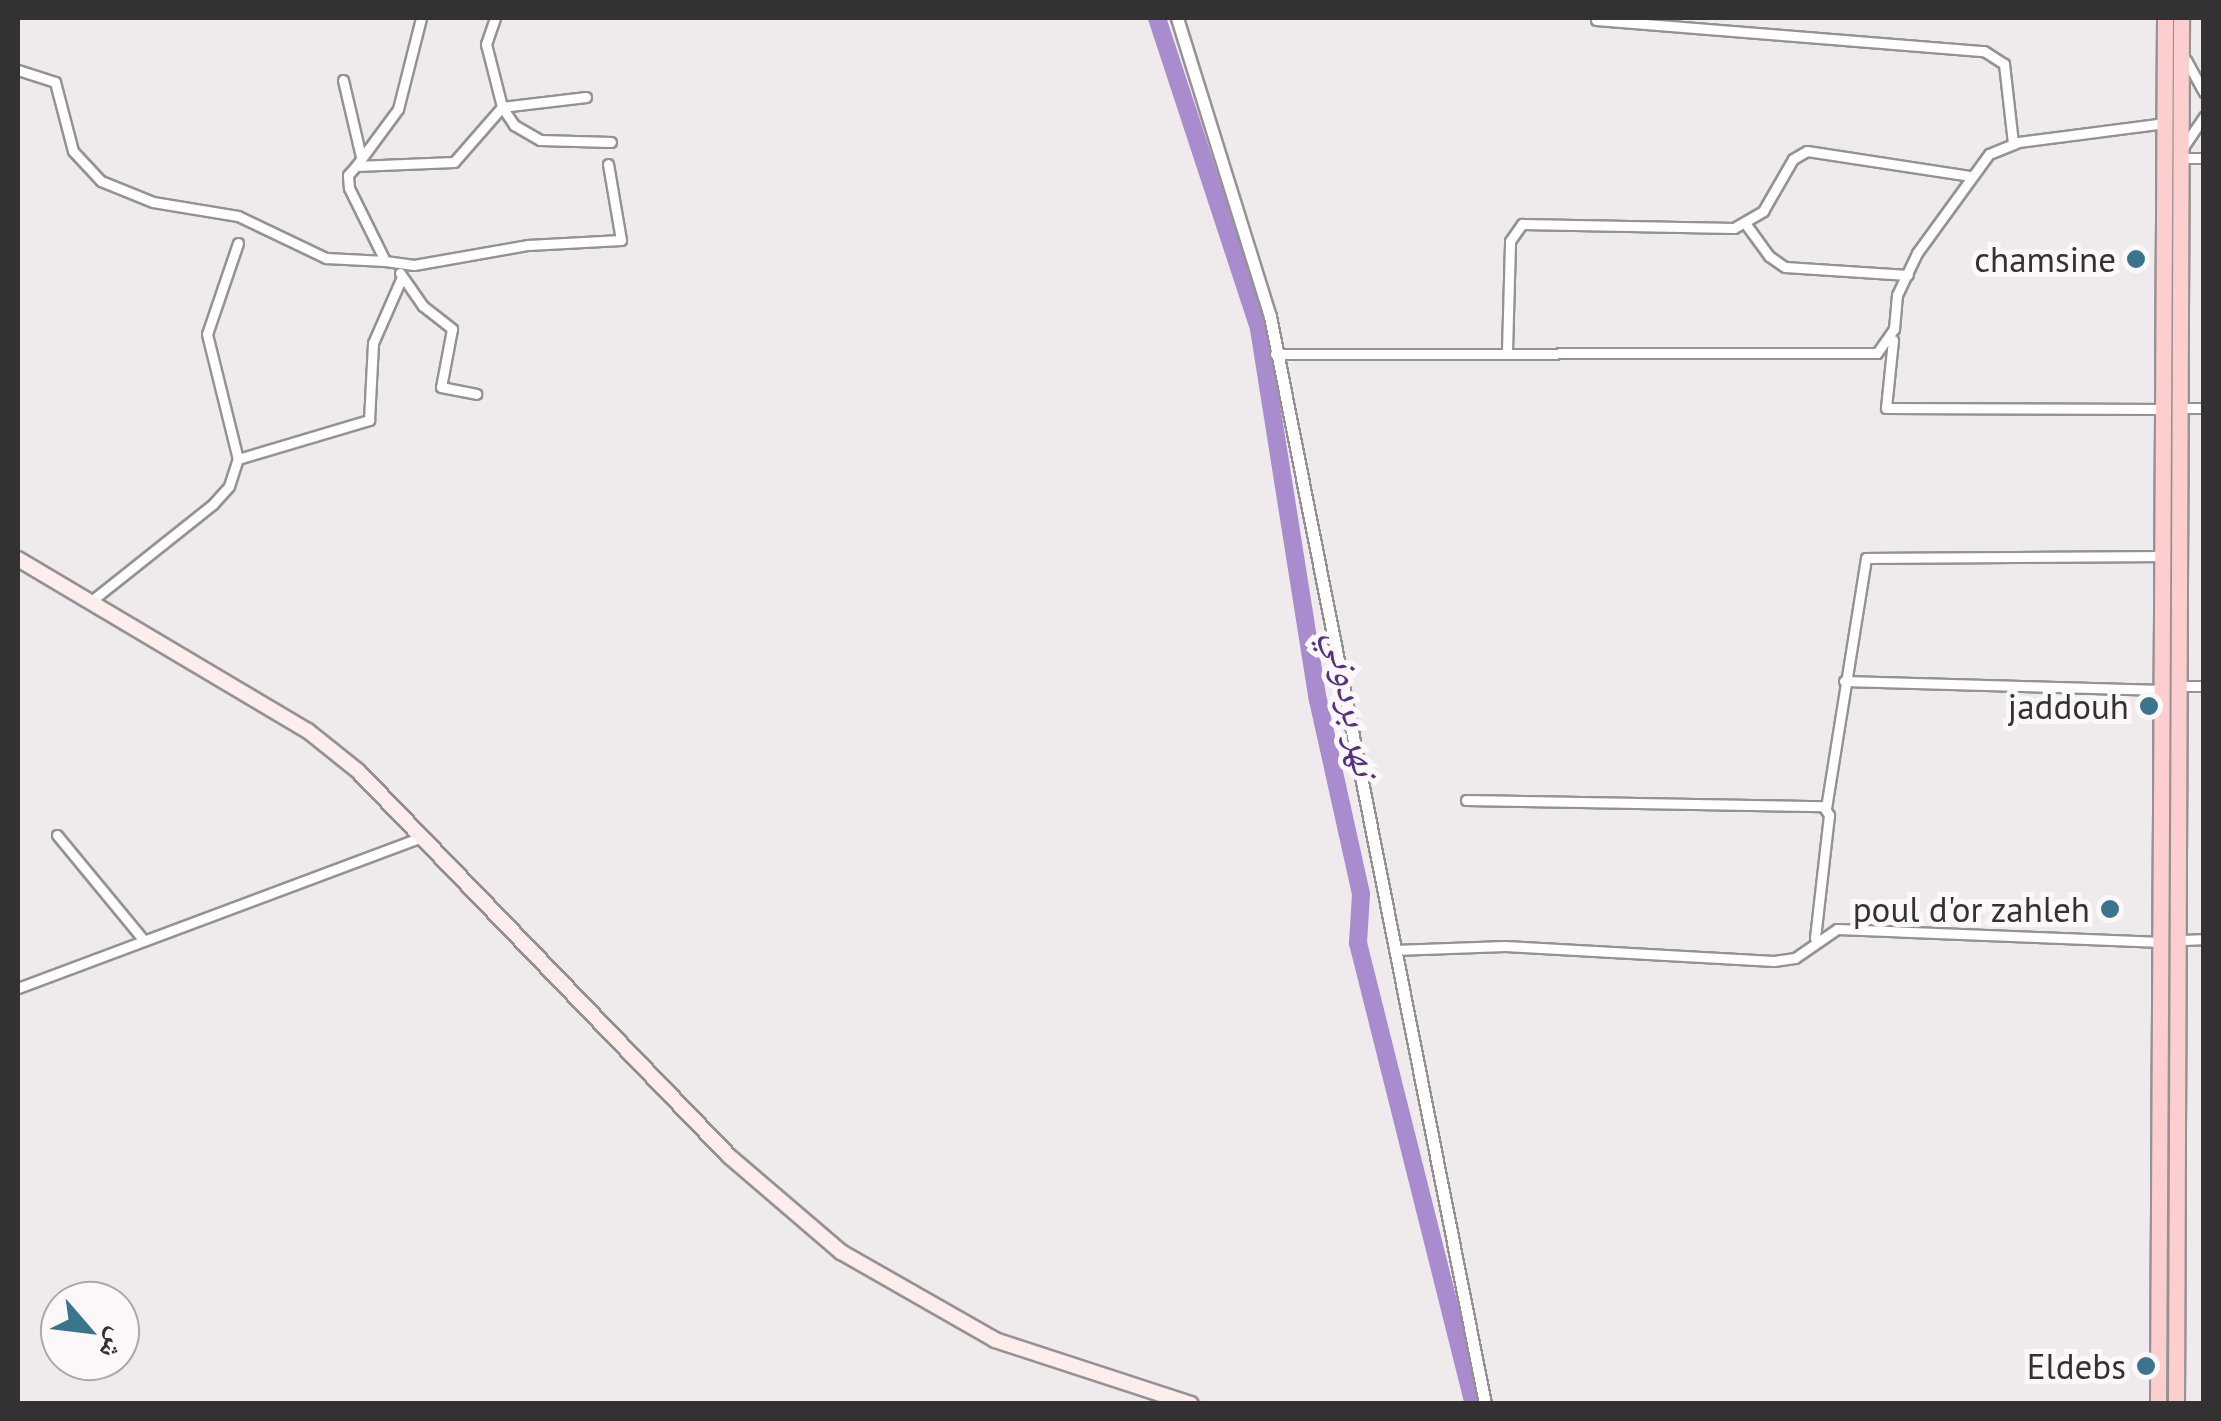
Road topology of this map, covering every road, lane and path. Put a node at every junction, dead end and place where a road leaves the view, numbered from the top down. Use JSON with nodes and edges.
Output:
{"nodes":[{"id":1,"x":421,"y":18,"type":"edge"},
{"id":2,"x":495,"y":18,"type":"edge"},
{"id":3,"x":1177,"y":18,"type":"edge"},
{"id":4,"x":2165,"y":18,"type":"edge"},
{"id":5,"x":1596,"y":20,"type":"dead end"},
{"id":6,"x":2181,"y":24,"type":"edge"},
{"id":7,"x":18,"y":70,"type":"edge"},
{"id":8,"x":343,"y":80,"type":"dead end"},
{"id":9,"x":2204,"y":92,"type":"edge"},
{"id":10,"x":586,"y":97,"type":"dead end"},
{"id":11,"x":502,"y":106,"type":"junction"},
{"id":12,"x":2204,"y":116,"type":"edge"},
{"id":13,"x":2164,"y":123,"type":"junction"},
{"id":14,"x":612,"y":142,"type":"dead end"},
{"id":15,"x":2013,"y":143,"type":"junction"},
{"id":16,"x":2180,"y":155,"type":"junction"},
{"id":17,"x":2204,"y":158,"type":"edge"},
{"id":18,"x":358,"y":161,"type":"junction"},
{"id":19,"x":608,"y":164,"type":"dead end"},
{"id":20,"x":1971,"y":176,"type":"junction"},
{"id":21,"x":1746,"y":223,"type":"junction"},
{"id":22,"x":238,"y":242,"type":"dead end"},
{"id":23,"x":386,"y":261,"type":"junction"},
{"id":24,"x":399,"y":272,"type":"junction"},
{"id":25,"x":1908,"y":276,"type":"junction"},
{"id":26,"x":1894,"y":329,"type":"junction"},
{"id":27,"x":1507,"y":351,"type":"junction"},
{"id":28,"x":1276,"y":354,"type":"junction"},
{"id":29,"x":476,"y":394,"type":"dead end"},
{"id":30,"x":2182,"y":408,"type":"junction"},
{"id":31,"x":2204,"y":408,"type":"edge"},
{"id":32,"x":2165,"y":409,"type":"junction"},
{"id":33,"x":238,"y":459,"type":"junction"},
{"id":34,"x":2164,"y":556,"type":"junction"},
{"id":35,"x":18,"y":559,"type":"edge"},
{"id":36,"x":88,"y":603,"type":"junction"},
{"id":37,"x":1844,"y":681,"type":"junction"},
{"id":38,"x":2204,"y":686,"type":"edge"},
{"id":39,"x":2171,"y":688,"type":"junction"},
{"id":40,"x":1466,"y":800,"type":"dead end"},
{"id":41,"x":1826,"y":808,"type":"junction"},
{"id":42,"x":57,"y":835,"type":"dead end"},
{"id":43,"x":424,"y":836,"type":"junction"},
{"id":44,"x":142,"y":938,"type":"junction"},
{"id":45,"x":2204,"y":939,"type":"edge"},
{"id":46,"x":1815,"y":940,"type":"junction"},
{"id":47,"x":2170,"y":941,"type":"junction"},
{"id":48,"x":1394,"y":950,"type":"junction"},
{"id":49,"x":18,"y":988,"type":"edge"},
{"id":50,"x":2169,"y":1270,"type":"junction"},
{"id":51,"x":1191,"y":1404,"type":"edge"},
{"id":52,"x":1485,"y":1404,"type":"edge"},
{"id":53,"x":2158,"y":1404,"type":"edge"},
{"id":54,"x":2176,"y":1404,"type":"edge"}],
"edges":[{"from":1,"to":18,"type":"street"},
{"from":2,"to":11,"type":"street"},
{"from":3,"to":28,"type":"street"},
{"from":4,"to":13,"type":"highway"},
{"from":5,"to":15,"type":"street"},
{"from":6,"to":9,"type":"street"},
{"from":6,"to":16,"type":"highway"},
{"from":7,"to":23,"type":"street"},
{"from":8,"to":18,"type":"street"},
{"from":10,"to":11,"type":"street"},
{"from":11,"to":14,"type":"street"},
{"from":11,"to":18,"type":"street"},
{"from":12,"to":16,"type":"street"},
{"from":13,"to":15,"type":"street"},
{"from":13,"to":32,"type":"highway"},
{"from":15,"to":20,"type":"street"},
{"from":16,"to":17,"type":"street"},
{"from":16,"to":30,"type":"highway"},
{"from":18,"to":23,"type":"street"},
{"from":19,"to":24,"type":"street"},
{"from":20,"to":21,"type":"street"},
{"from":20,"to":25,"type":"street"},
{"from":21,"to":25,"type":"street"},
{"from":21,"to":27,"type":"street"},
{"from":22,"to":33,"type":"street"},
{"from":23,"to":24,"type":"street"},
{"from":24,"to":29,"type":"street"},
{"from":24,"to":33,"type":"street"},
{"from":25,"to":26,"type":"street"},
{"from":26,"to":27,"type":"street"},
{"from":26,"to":32,"type":"street"},
{"from":27,"to":28,"type":"street"},
{"from":28,"to":48,"type":"street"},
{"from":30,"to":31,"type":"street"},
{"from":30,"to":39,"type":"highway"},
{"from":32,"to":34,"type":"highway"},
{"from":33,"to":36,"type":"street"},
{"from":34,"to":37,"type":"street"},
{"from":34,"to":39,"type":"highway"},
{"from":35,"to":36,"type":"main road"},
{"from":36,"to":43,"type":"main road"},
{"from":37,"to":39,"type":"street"},
{"from":37,"to":41,"type":"street"},
{"from":38,"to":39,"type":"street"},
{"from":39,"to":47,"type":"highway"},
{"from":40,"to":41,"type":"street"},
{"from":41,"to":46,"type":"street"},
{"from":42,"to":44,"type":"street"},
{"from":43,"to":44,"type":"street"},
{"from":43,"to":51,"type":"main road"},
{"from":44,"to":49,"type":"street"},
{"from":45,"to":47,"type":"street"},
{"from":46,"to":47,"type":"street"},
{"from":46,"to":48,"type":"street"},
{"from":47,"to":50,"type":"highway"},
{"from":48,"to":52,"type":"street"},
{"from":50,"to":53,"type":"highway"},
{"from":50,"to":54,"type":"highway"}]}
